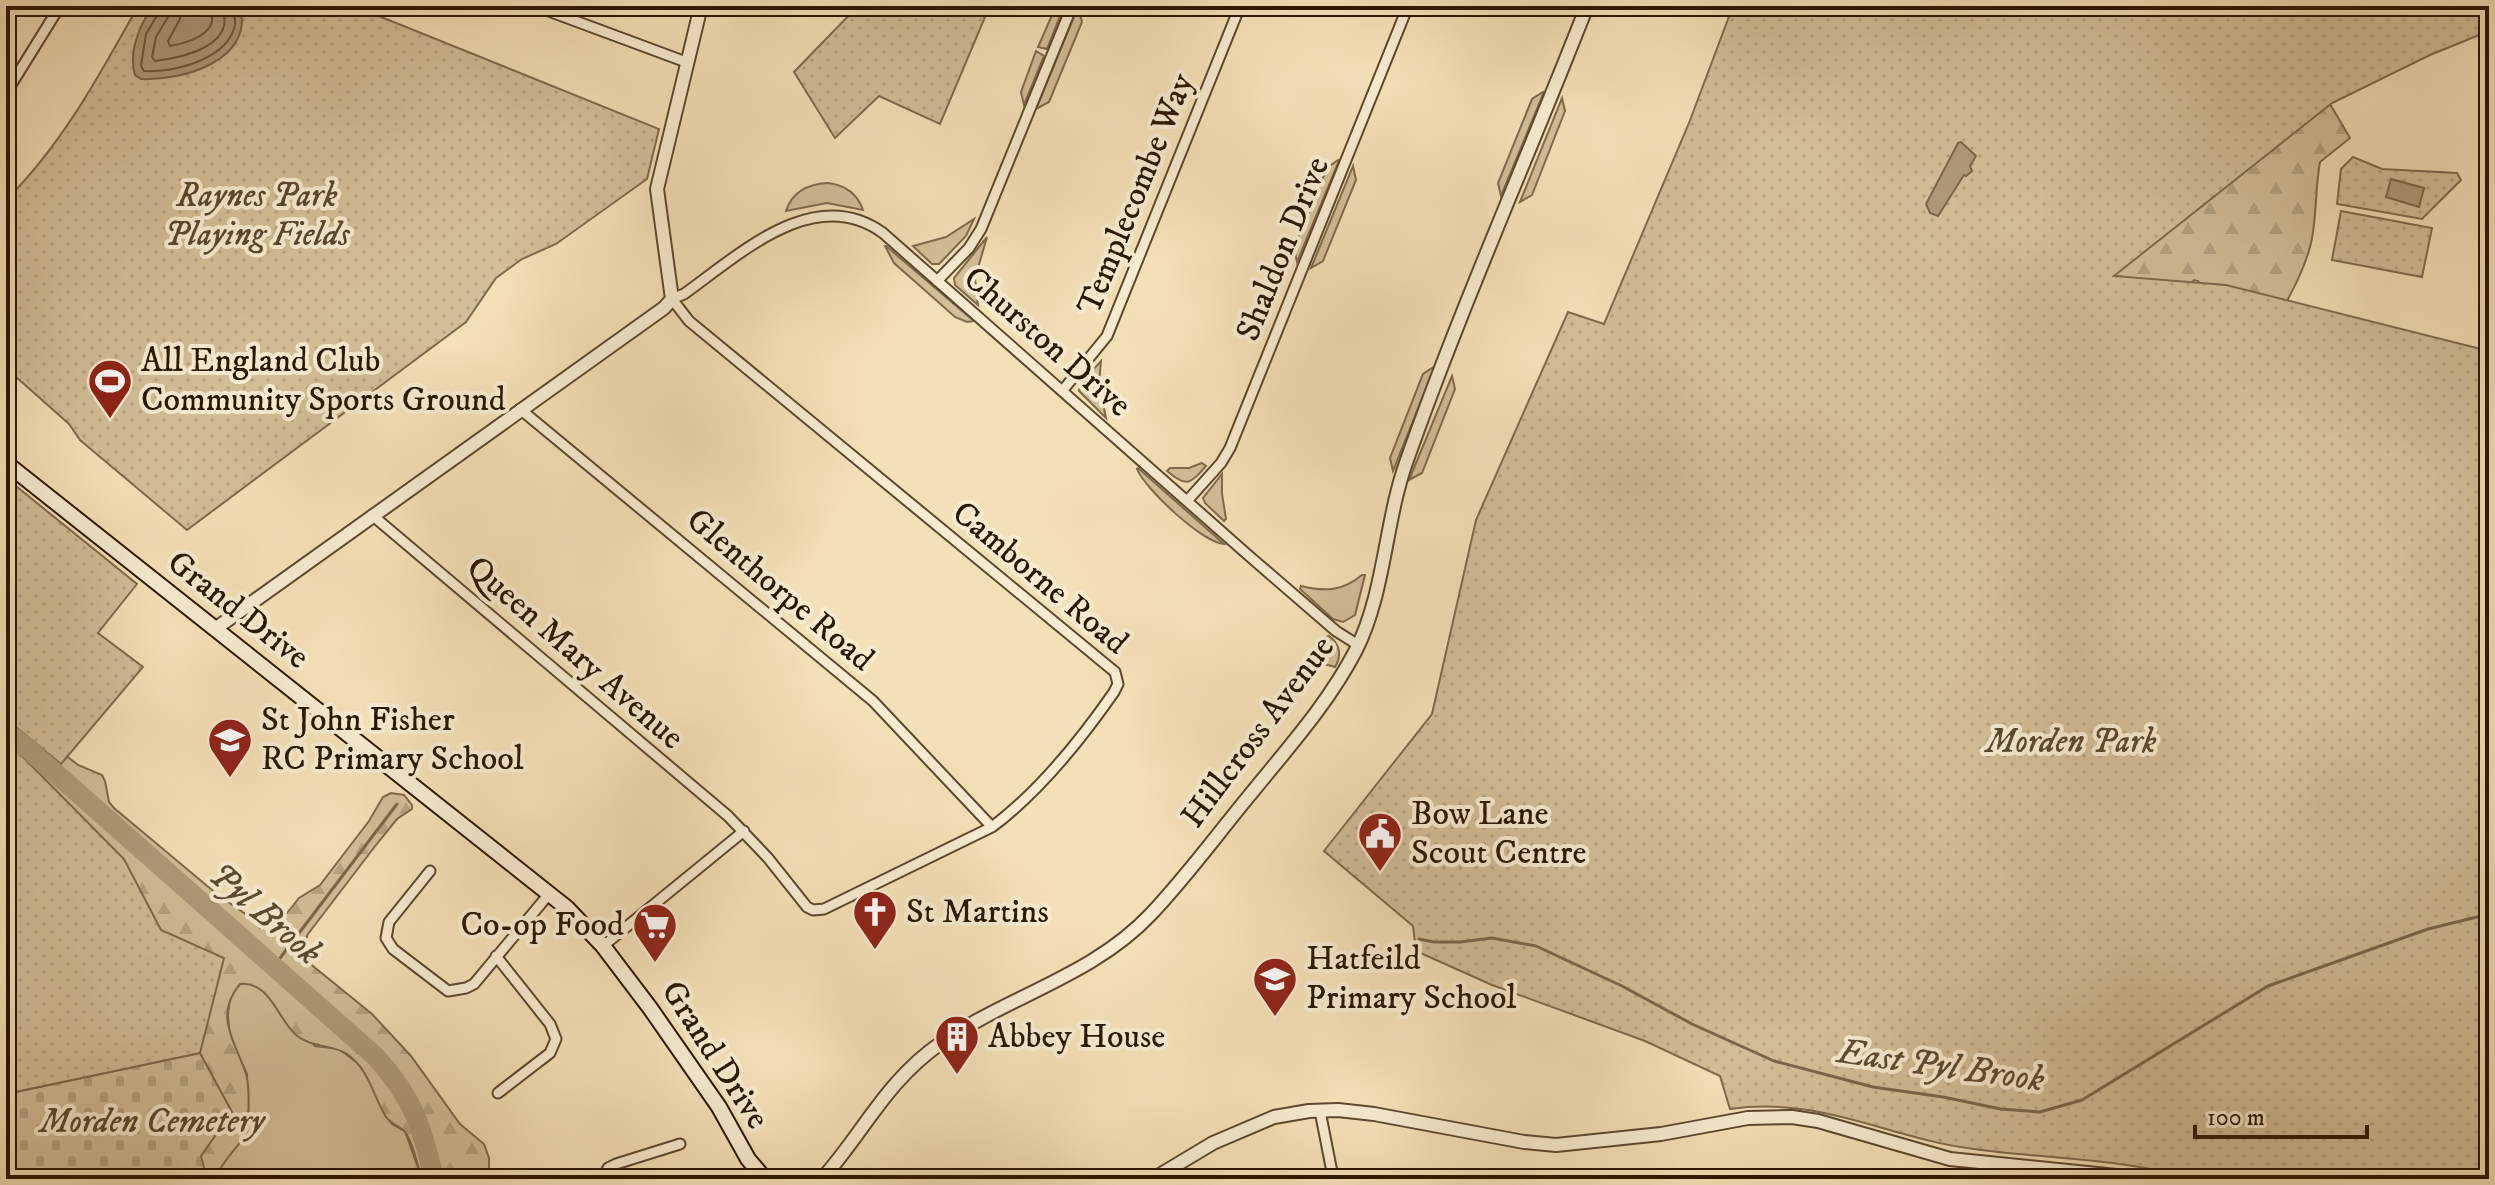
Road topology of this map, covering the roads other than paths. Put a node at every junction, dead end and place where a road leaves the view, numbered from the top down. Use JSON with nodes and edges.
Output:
{"nodes":[{"id":1,"x":535,"y":6,"type":"edge"},
{"id":2,"x":701,"y":6,"type":"edge"},
{"id":3,"x":1072,"y":6,"type":"edge"},
{"id":4,"x":1240,"y":6,"type":"edge"},
{"id":5,"x":1408,"y":6,"type":"edge"},
{"id":6,"x":1587,"y":6,"type":"edge"},
{"id":7,"x":57,"y":7,"type":"edge"},
{"id":8,"x":686,"y":62,"type":"junction"},
{"id":9,"x":6,"y":93,"type":"edge"},
{"id":10,"x":937,"y":281,"type":"junction"},
{"id":11,"x":672,"y":299,"type":"junction"},
{"id":12,"x":1063,"y":390,"type":"junction"},
{"id":13,"x":520,"y":409,"type":"junction"},
{"id":14,"x":6,"y":463,"type":"edge"},
{"id":15,"x":1187,"y":501,"type":"junction"},
{"id":16,"x":372,"y":515,"type":"junction"},
{"id":17,"x":215,"y":629,"type":"junction"},
{"id":18,"x":1358,"y":645,"type":"junction"},
{"id":19,"x":992,"y":827,"type":"junction"},
{"id":20,"x":744,"y":831,"type":"junction"},
{"id":21,"x":430,"y":871,"type":"dead end"},
{"id":22,"x":549,"y":894,"type":"junction"},
{"id":23,"x":824,"y":909,"type":"joint"},
{"id":24,"x":603,"y":946,"type":"junction"},
{"id":25,"x":496,"y":956,"type":"junction"},
{"id":26,"x":498,"y":1093,"type":"dead end"},
{"id":27,"x":1320,"y":1111,"type":"junction"},
{"id":28,"x":680,"y":1144,"type":"dead end"},
{"id":29,"x":748,"y":1159,"type":"junction"},
{"id":30,"x":838,"y":1163,"type":"junction"},
{"id":31,"x":603,"y":1179,"type":"edge"},
{"id":32,"x":751,"y":1179,"type":"edge"},
{"id":33,"x":765,"y":1179,"type":"edge"},
{"id":34,"x":822,"y":1179,"type":"edge"},
{"id":35,"x":834,"y":1179,"type":"edge"},
{"id":36,"x":1153,"y":1179,"type":"edge"},
{"id":37,"x":1336,"y":1179,"type":"edge"},
{"id":38,"x":2146,"y":1179,"type":"edge"}],
"edges":[{"from":1,"to":8,"type":"street"},
{"from":2,"to":8,"type":"street"},
{"from":3,"to":10,"type":"street"},
{"from":4,"to":12,"type":"street","name":"Templecombe Way"},
{"from":5,"to":15,"type":"street","name":"Shaldon Drive"},
{"from":6,"to":18,"type":"street","name":"Hillcross Avenue"},
{"from":7,"to":9,"type":"street"},
{"from":8,"to":11,"type":"street"},
{"from":10,"to":11,"type":"street","name":"Churston Drive"},
{"from":10,"to":12,"type":"street","name":"Churston Drive"},
{"from":11,"to":13,"type":"street"},
{"from":11,"to":19,"type":"street","name":"Camborne Road"},
{"from":12,"to":15,"type":"street","name":"Churston Drive"},
{"from":13,"to":16,"type":"street"},
{"from":13,"to":19,"type":"street","name":"Glenthorpe Road"},
{"from":14,"to":17,"type":"main road","name":"Grand Drive"},
{"from":15,"to":18,"type":"street","name":"Churston Drive"},
{"from":16,"to":17,"type":"street"},
{"from":16,"to":20,"type":"street","name":"Queen Mary Avenue"},
{"from":17,"to":22,"type":"main road","name":"Grand Drive"},
{"from":18,"to":30,"type":"street","name":"Hillcross Avenue"},
{"from":19,"to":23,"type":"street","name":"Camborne Road"},
{"from":20,"to":23,"type":"street","name":"Queen Mary Avenue"},
{"from":20,"to":24,"type":"street"},
{"from":21,"to":25,"type":"street"},
{"from":22,"to":24,"type":"main road","name":"Grand Drive"},
{"from":22,"to":25,"type":"street"},
{"from":24,"to":29,"type":"main road","name":"Grand Drive"},
{"from":25,"to":26,"type":"street"},
{"from":27,"to":36,"type":"street"},
{"from":27,"to":37,"type":"street"},
{"from":27,"to":38,"type":"street"},
{"from":28,"to":31,"type":"street"},
{"from":29,"to":32,"type":"main road","name":"Grand Drive"},
{"from":29,"to":33,"type":"main road","name":"Grand Drive"},
{"from":30,"to":34,"type":"street","name":"Hillcross Avenue"},
{"from":30,"to":35,"type":"street","name":"Hillcross Avenue"}]}
